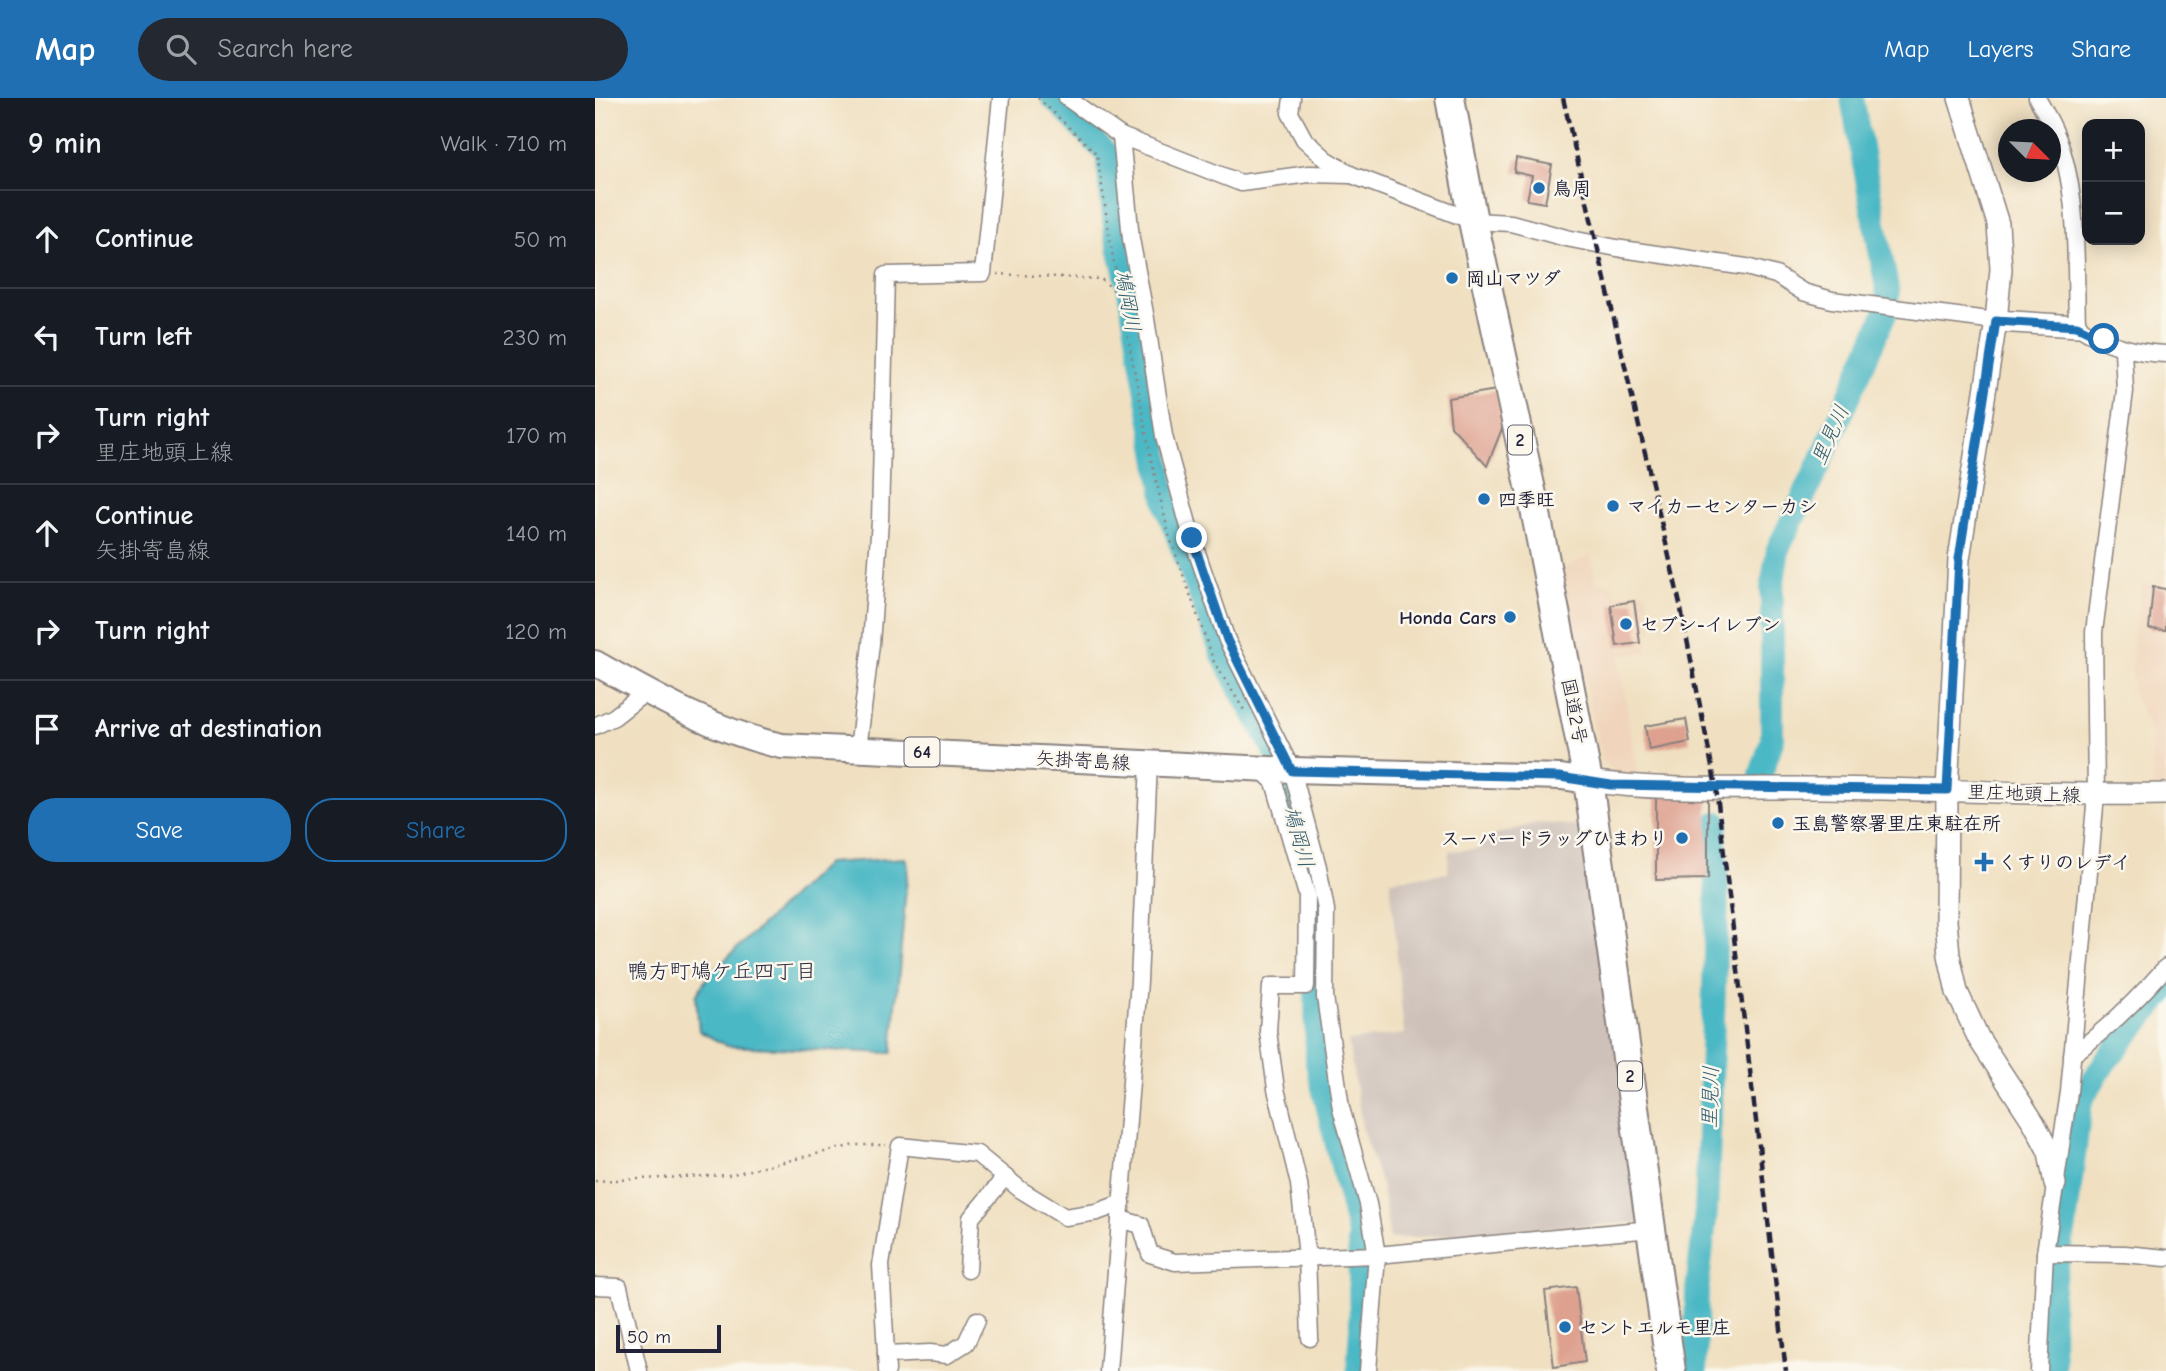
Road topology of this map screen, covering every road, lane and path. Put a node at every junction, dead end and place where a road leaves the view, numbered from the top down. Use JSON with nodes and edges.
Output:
{"nodes":[{"id":1,"x":1001,"y":98,"type":"edge"},
{"id":2,"x":1067,"y":98,"type":"edge"},
{"id":3,"x":1292,"y":98,"type":"edge"},
{"id":4,"x":1450,"y":98,"type":"edge"},
{"id":5,"x":1958,"y":98,"type":"edge"},
{"id":6,"x":2037,"y":98,"type":"edge"},
{"id":7,"x":1121,"y":136,"type":"junction"},
{"id":8,"x":1352,"y":175,"type":"junction"},
{"id":9,"x":1473,"y":221,"type":"junction"},
{"id":10,"x":983,"y":273,"type":"junction"},
{"id":11,"x":1122,"y":297,"type":"dead end"},
{"id":12,"x":1996,"y":321,"type":"junction"},
{"id":13,"x":2077,"y":326,"type":"junction"},
{"id":14,"x":2123,"y":350,"type":"junction"},
{"id":15,"x":2166,"y":354,"type":"edge"},
{"id":16,"x":595,"y":663,"type":"edge"},
{"id":17,"x":647,"y":691,"type":"junction"},
{"id":18,"x":595,"y":726,"type":"edge"},
{"id":19,"x":858,"y":750,"type":"junction"},
{"id":20,"x":1149,"y":763,"type":"junction"},
{"id":21,"x":1263,"y":769,"type":"junction"},
{"id":22,"x":1292,"y":771,"type":"junction"},
{"id":23,"x":1588,"y":781,"type":"junction"},
{"id":24,"x":1947,"y":790,"type":"junction"},
{"id":25,"x":2166,"y":794,"type":"edge"},
{"id":26,"x":2095,"y":795,"type":"junction"},
{"id":27,"x":2166,"y":967,"type":"edge"},
{"id":28,"x":2072,"y":1055,"type":"junction"},
{"id":29,"x":899,"y":1146,"type":"junction"},
{"id":30,"x":1005,"y":1177,"type":"junction"},
{"id":31,"x":595,"y":1181,"type":"edge"},
{"id":32,"x":2055,"y":1184,"type":"junction"},
{"id":33,"x":1121,"y":1211,"type":"junction"},
{"id":34,"x":1651,"y":1229,"type":"junction"},
{"id":35,"x":2045,"y":1252,"type":"junction"},
{"id":36,"x":1377,"y":1255,"type":"junction"},
{"id":37,"x":1307,"y":1256,"type":"junction"},
{"id":38,"x":2166,"y":1258,"type":"edge"},
{"id":39,"x":968,"y":1270,"type":"dead end"},
{"id":40,"x":595,"y":1286,"type":"edge"},
{"id":41,"x":978,"y":1320,"type":"dead end"},
{"id":42,"x":1310,"y":1338,"type":"dead end"},
{"id":43,"x":886,"y":1363,"type":"edge"},
{"id":44,"x":639,"y":1371,"type":"edge"},
{"id":45,"x":1108,"y":1371,"type":"edge"},
{"id":46,"x":1368,"y":1371,"type":"edge"},
{"id":47,"x":1671,"y":1371,"type":"edge"},
{"id":48,"x":2039,"y":1371,"type":"edge"}],
"edges":[{"from":1,"to":10,"type":"street"},
{"from":2,"to":7,"type":"street"},
{"from":3,"to":8,"type":"street"},
{"from":4,"to":9,"type":"highway","name":"国道2号","number":"2"},
{"from":5,"to":12,"type":"street"},
{"from":6,"to":13,"type":"street"},
{"from":7,"to":8,"type":"street"},
{"from":7,"to":22,"type":"street"},
{"from":8,"to":9,"type":"street"},
{"from":9,"to":12,"type":"street"},
{"from":9,"to":23,"type":"highway","name":"国道2号","number":"2"},
{"from":10,"to":11,"type":"path"},
{"from":10,"to":19,"type":"street"},
{"from":12,"to":13,"type":"street"},
{"from":12,"to":24,"type":"street"},
{"from":13,"to":14,"type":"street"},
{"from":14,"to":15,"type":"street"},
{"from":14,"to":26,"type":"street"},
{"from":16,"to":17,"type":"main road","name":"矢掛寄島線","number":"64"},
{"from":17,"to":18,"type":"street"},
{"from":17,"to":19,"type":"main road","name":"矢掛寄島線","number":"64"},
{"from":19,"to":20,"type":"main road","name":"矢掛寄島線","number":"64"},
{"from":20,"to":21,"type":"main road","name":"矢掛寄島線","number":"64"},
{"from":20,"to":33,"type":"street"},
{"from":21,"to":22,"type":"main road","name":"矢掛寄島線","number":"64"},
{"from":21,"to":37,"type":"street"},
{"from":22,"to":23,"type":"main road","name":"矢掛寄島線","number":"64"},
{"from":22,"to":36,"type":"street"},
{"from":23,"to":24,"type":"street","name":"里庄地頭上線"},
{"from":23,"to":34,"type":"highway","name":"国道2号","number":"2"},
{"from":24,"to":26,"type":"street","name":"里庄地頭上線"},
{"from":24,"to":32,"type":"street"},
{"from":25,"to":26,"type":"street","name":"里庄地頭上線"},
{"from":26,"to":28,"type":"street"},
{"from":27,"to":28,"type":"street"},
{"from":28,"to":32,"type":"street"},
{"from":29,"to":30,"type":"street"},
{"from":29,"to":31,"type":"path"},
{"from":29,"to":43,"type":"street"},
{"from":30,"to":33,"type":"street"},
{"from":30,"to":39,"type":"street"},
{"from":32,"to":35,"type":"street"},
{"from":33,"to":37,"type":"street"},
{"from":33,"to":45,"type":"street"},
{"from":34,"to":36,"type":"street"},
{"from":34,"to":47,"type":"highway","name":"国道2号","number":"2"},
{"from":35,"to":38,"type":"street"},
{"from":35,"to":48,"type":"street"},
{"from":36,"to":37,"type":"street"},
{"from":36,"to":46,"type":"street"},
{"from":37,"to":42,"type":"street"},
{"from":40,"to":44,"type":"street"},
{"from":41,"to":43,"type":"street"}]}
